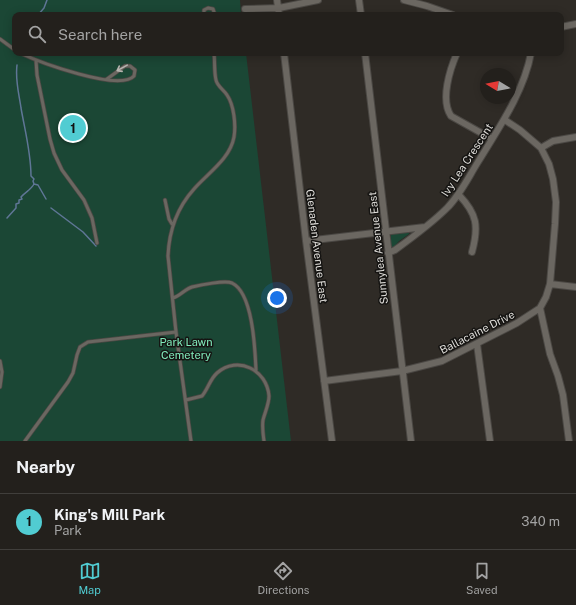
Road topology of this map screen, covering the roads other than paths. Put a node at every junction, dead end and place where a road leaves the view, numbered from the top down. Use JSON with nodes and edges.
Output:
{"nodes":[{"id":1,"x":277,"y":0,"type":"edge"},
{"id":2,"x":318,"y":0,"type":"edge"},
{"id":3,"x":359,"y":0,"type":"edge"},
{"id":4,"x":404,"y":0,"type":"edge"},
{"id":5,"x":245,"y":9,"type":"dead end"},
{"id":6,"x":204,"y":12,"type":"edge"},
{"id":7,"x":214,"y":12,"type":"edge"},
{"id":8,"x":279,"y":12,"type":"edge"},
{"id":9,"x":361,"y":12,"type":"edge"},
{"id":10,"x":444,"y":12,"type":"edge"},
{"id":11,"x":576,"y":24,"type":"edge"},
{"id":12,"x":564,"y":27,"type":"edge"},
{"id":13,"x":0,"y":40,"type":"edge"},
{"id":14,"x":12,"y":48,"type":"edge"},
{"id":15,"x":27,"y":56,"type":"edge"},
{"id":16,"x":214,"y":56,"type":"edge"},
{"id":17,"x":284,"y":56,"type":"edge"},
{"id":18,"x":365,"y":56,"type":"edge"},
{"id":19,"x":455,"y":56,"type":"edge"},
{"id":20,"x":530,"y":56,"type":"edge"},
{"id":21,"x":36,"y":60,"type":"junction"},
{"id":22,"x":107,"y":79,"type":"junction"},
{"id":23,"x":505,"y":120,"type":"junction"},
{"id":24,"x":576,"y":138,"type":"edge"},
{"id":25,"x":492,"y":139,"type":"junction"},
{"id":26,"x":541,"y":148,"type":"junction"},
{"id":27,"x":459,"y":195,"type":"junction"},
{"id":28,"x":165,"y":200,"type":"dead end"},
{"id":29,"x":172,"y":224,"type":"junction"},
{"id":30,"x":425,"y":227,"type":"junction"},
{"id":31,"x":386,"y":231,"type":"junction"},
{"id":32,"x":306,"y":241,"type":"junction"},
{"id":33,"x":97,"y":243,"type":"dead end"},
{"id":34,"x":472,"y":252,"type":"dead end"},
{"id":35,"x":388,"y":253,"type":"junction"},
{"id":36,"x":550,"y":284,"type":"junction"},
{"id":37,"x":576,"y":287,"type":"edge"},
{"id":38,"x":173,"y":298,"type":"junction"},
{"id":39,"x":540,"y":308,"type":"junction"},
{"id":40,"x":176,"y":332,"type":"junction"},
{"id":41,"x":478,"y":344,"type":"junction"},
{"id":42,"x":0,"y":361,"type":"edge"},
{"id":43,"x":256,"y":370,"type":"junction"},
{"id":44,"x":402,"y":371,"type":"junction"},
{"id":45,"x":324,"y":381,"type":"junction"},
{"id":46,"x":0,"y":387,"type":"edge"},
{"id":47,"x":186,"y":400,"type":"junction"},
{"id":48,"x":25,"y":441,"type":"edge"},
{"id":49,"x":191,"y":441,"type":"edge"},
{"id":50,"x":264,"y":441,"type":"edge"},
{"id":51,"x":332,"y":441,"type":"edge"},
{"id":52,"x":411,"y":441,"type":"edge"},
{"id":53,"x":490,"y":441,"type":"edge"},
{"id":54,"x":569,"y":441,"type":"edge"}],
"edges":[{"from":1,"to":8,"type":"street"},
{"from":2,"to":8,"type":"street"},
{"from":3,"to":9,"type":"street"},
{"from":4,"to":10,"type":"street"},
{"from":5,"to":8,"type":"street"},
{"from":6,"to":7,"type":"lane"},
{"from":11,"to":12,"type":"street"},
{"from":13,"to":14,"type":"lane"},
{"from":15,"to":21,"type":"lane"},
{"from":16,"to":29,"type":"lane"},
{"from":17,"to":32,"type":"street","name":"Glenaden Avenue East"},
{"from":18,"to":31,"type":"street","name":"Sunnylea Avenue East"},
{"from":19,"to":25,"type":"street"},
{"from":20,"to":23,"type":"street","name":"Ivy Lea Crescent"},
{"from":21,"to":22,"type":"lane"},
{"from":21,"to":33,"type":"lane"},
{"from":22,"to":22,"type":"lane","one_way":true},
{"from":23,"to":25,"type":"street","name":"Ivy Lea Crescent"},
{"from":23,"to":26,"type":"street"},
{"from":24,"to":26,"type":"street"},
{"from":25,"to":27,"type":"street","name":"Ivy Lea Crescent"},
{"from":26,"to":36,"type":"street"},
{"from":27,"to":30,"type":"street","name":"Ivy Lea Crescent"},
{"from":27,"to":34,"type":"street"},
{"from":28,"to":29,"type":"lane"},
{"from":29,"to":38,"type":"lane"},
{"from":30,"to":31,"type":"street"},
{"from":30,"to":35,"type":"street","name":"Ivy Lea Crescent"},
{"from":31,"to":32,"type":"street"},
{"from":31,"to":35,"type":"street","name":"Sunnylea Avenue East"},
{"from":32,"to":45,"type":"street","name":"Glenaden Avenue East"},
{"from":35,"to":44,"type":"street","name":"Sunnylea Avenue East"},
{"from":36,"to":37,"type":"street"},
{"from":36,"to":39,"type":"street"},
{"from":38,"to":40,"type":"lane"},
{"from":38,"to":43,"type":"lane"},
{"from":39,"to":41,"type":"street","name":"Ballacaine Drive"},
{"from":39,"to":54,"type":"street"},
{"from":40,"to":47,"type":"lane"},
{"from":40,"to":48,"type":"lane"},
{"from":41,"to":44,"type":"street","name":"Ballacaine Drive"},
{"from":41,"to":53,"type":"street"},
{"from":42,"to":46,"type":"lane"},
{"from":43,"to":47,"type":"lane"},
{"from":43,"to":50,"type":"lane"},
{"from":44,"to":45,"type":"street","name":"Ballacaine Drive"},
{"from":44,"to":52,"type":"street","name":"Sunnylea Avenue East"},
{"from":45,"to":51,"type":"street","name":"Glenaden Avenue East"},
{"from":47,"to":49,"type":"lane"}]}
